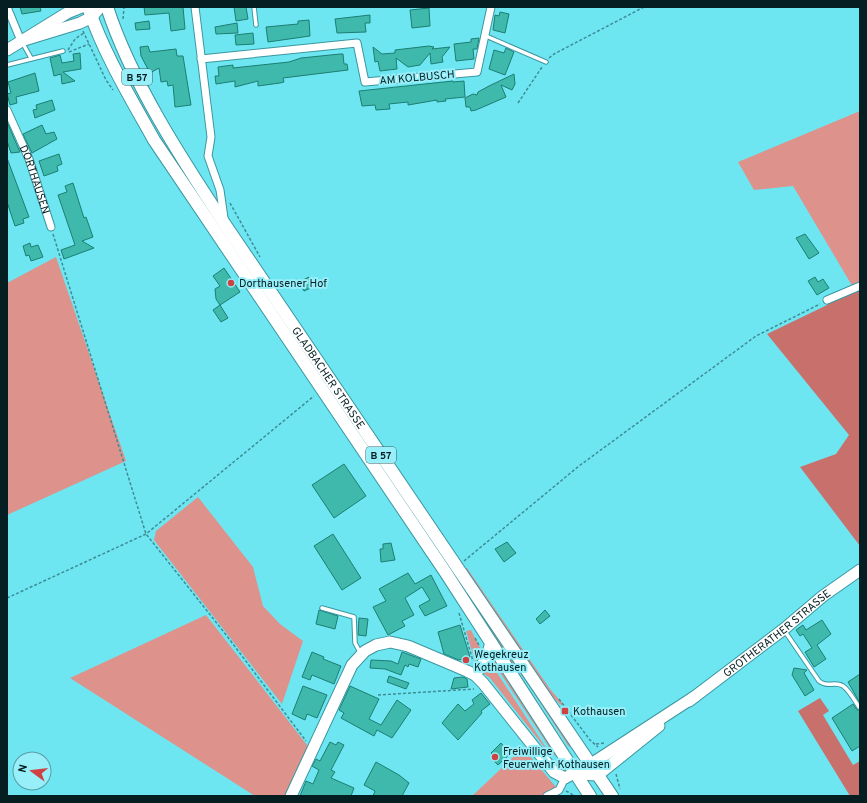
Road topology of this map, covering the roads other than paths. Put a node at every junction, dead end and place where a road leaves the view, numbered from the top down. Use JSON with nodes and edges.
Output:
{"nodes":[{"id":1,"x":7,"y":7,"type":"edge"},
{"id":2,"x":82,"y":7,"type":"edge"},
{"id":3,"x":100,"y":7,"type":"edge"},
{"id":4,"x":107,"y":7,"type":"edge"},
{"id":5,"x":195,"y":7,"type":"edge"},
{"id":6,"x":254,"y":7,"type":"edge"},
{"id":7,"x":491,"y":7,"type":"edge"},
{"id":8,"x":90,"y":12,"type":"edge"},
{"id":9,"x":256,"y":26,"type":"dead end"},
{"id":10,"x":486,"y":36,"type":"junction"},
{"id":11,"x":21,"y":41,"type":"junction"},
{"id":12,"x":7,"y":50,"type":"edge"},
{"id":13,"x":63,"y":51,"type":"road end"},
{"id":14,"x":31,"y":58,"type":"junction"},
{"id":15,"x":202,"y":59,"type":"junction"},
{"id":16,"x":546,"y":62,"type":"road end"},
{"id":17,"x":7,"y":64,"type":"edge"},
{"id":18,"x":7,"y":110,"type":"edge"},
{"id":19,"x":224,"y":222,"type":"junction"},
{"id":20,"x":51,"y":227,"type":"road end"},
{"id":21,"x":860,"y":286,"type":"edge"},
{"id":22,"x":827,"y":300,"type":"road end"},
{"id":23,"x":860,"y":570,"type":"edge"},
{"id":24,"x":322,"y":608,"type":"dead end"},
{"id":25,"x":784,"y":629,"type":"junction"},
{"id":26,"x":491,"y":642,"type":"junction"},
{"id":27,"x":361,"y":655,"type":"junction"},
{"id":28,"x":476,"y":675,"type":"junction"},
{"id":29,"x":694,"y":697,"type":"junction"},
{"id":30,"x":859,"y":707,"type":"dead end"},
{"id":31,"x":590,"y":764,"type":"junction"},
{"id":32,"x":598,"y":775,"type":"junction"},
{"id":33,"x":567,"y":780,"type":"junction"},
{"id":34,"x":616,"y":793,"type":"edge"},
{"id":35,"x":291,"y":796,"type":"edge"},
{"id":36,"x":547,"y":796,"type":"edge"},
{"id":37,"x":590,"y":796,"type":"edge"}],
"edges":[{"from":1,"to":11,"type":"street"},
{"from":2,"to":11,"type":"street"},
{"from":3,"to":8,"type":"street"},
{"from":4,"to":19,"type":"main road","name":"GLADBACHER STRASSE","number":"B 57"},
{"from":5,"to":15,"type":"street"},
{"from":6,"to":9,"type":"lane"},
{"from":7,"to":10,"type":"street","name":"AM KOLBUSCH"},
{"from":8,"to":11,"type":"street"},
{"from":8,"to":26,"type":"main road","name":"GLADBACHER STRASSE","number":"B 57"},
{"from":10,"to":15,"type":"street","name":"AM KOLBUSCH"},
{"from":10,"to":16,"type":"lane"},
{"from":11,"to":12,"type":"street"},
{"from":11,"to":14,"type":"lane"},
{"from":13,"to":14,"type":"lane"},
{"from":14,"to":17,"type":"lane"},
{"from":15,"to":19,"type":"street"},
{"from":18,"to":20,"type":"street","name":"DORTHAUSEN"},
{"from":19,"to":31,"type":"main road","name":"GLADBACHER STRASSE","number":"B 57"},
{"from":21,"to":22,"type":"street"},
{"from":23,"to":25,"type":"street","name":"GROTHERATHER STRASSE"},
{"from":24,"to":27,"type":"lane"},
{"from":25,"to":29,"type":"street","name":"GROTHERATHER STRASSE"},
{"from":25,"to":30,"type":"lane"},
{"from":26,"to":28,"type":"street"},
{"from":26,"to":33,"type":"main road","name":"GLADBACHER STRASSE","number":"B 57"},
{"from":27,"to":28,"type":"street"},
{"from":27,"to":35,"type":"street"},
{"from":28,"to":33,"type":"street"},
{"from":29,"to":31,"type":"street","name":"GROTHERATHER STRASSE"},
{"from":29,"to":32,"type":"street","name":"GROTHERATHER STRASSE"},
{"from":31,"to":32,"type":"main road","name":"GLADBACHER STRASSE","number":"B 57"},
{"from":31,"to":33,"type":"street","name":"GROTHERATHER STRASSE"},
{"from":32,"to":33,"type":"street"},
{"from":32,"to":34,"type":"main road","name":"GLADBACHER STRASSE","number":"B 57"},
{"from":33,"to":36,"type":"street"},
{"from":33,"to":37,"type":"main road","name":"GLADBACHER STRASSE","number":"B 57"}]}
